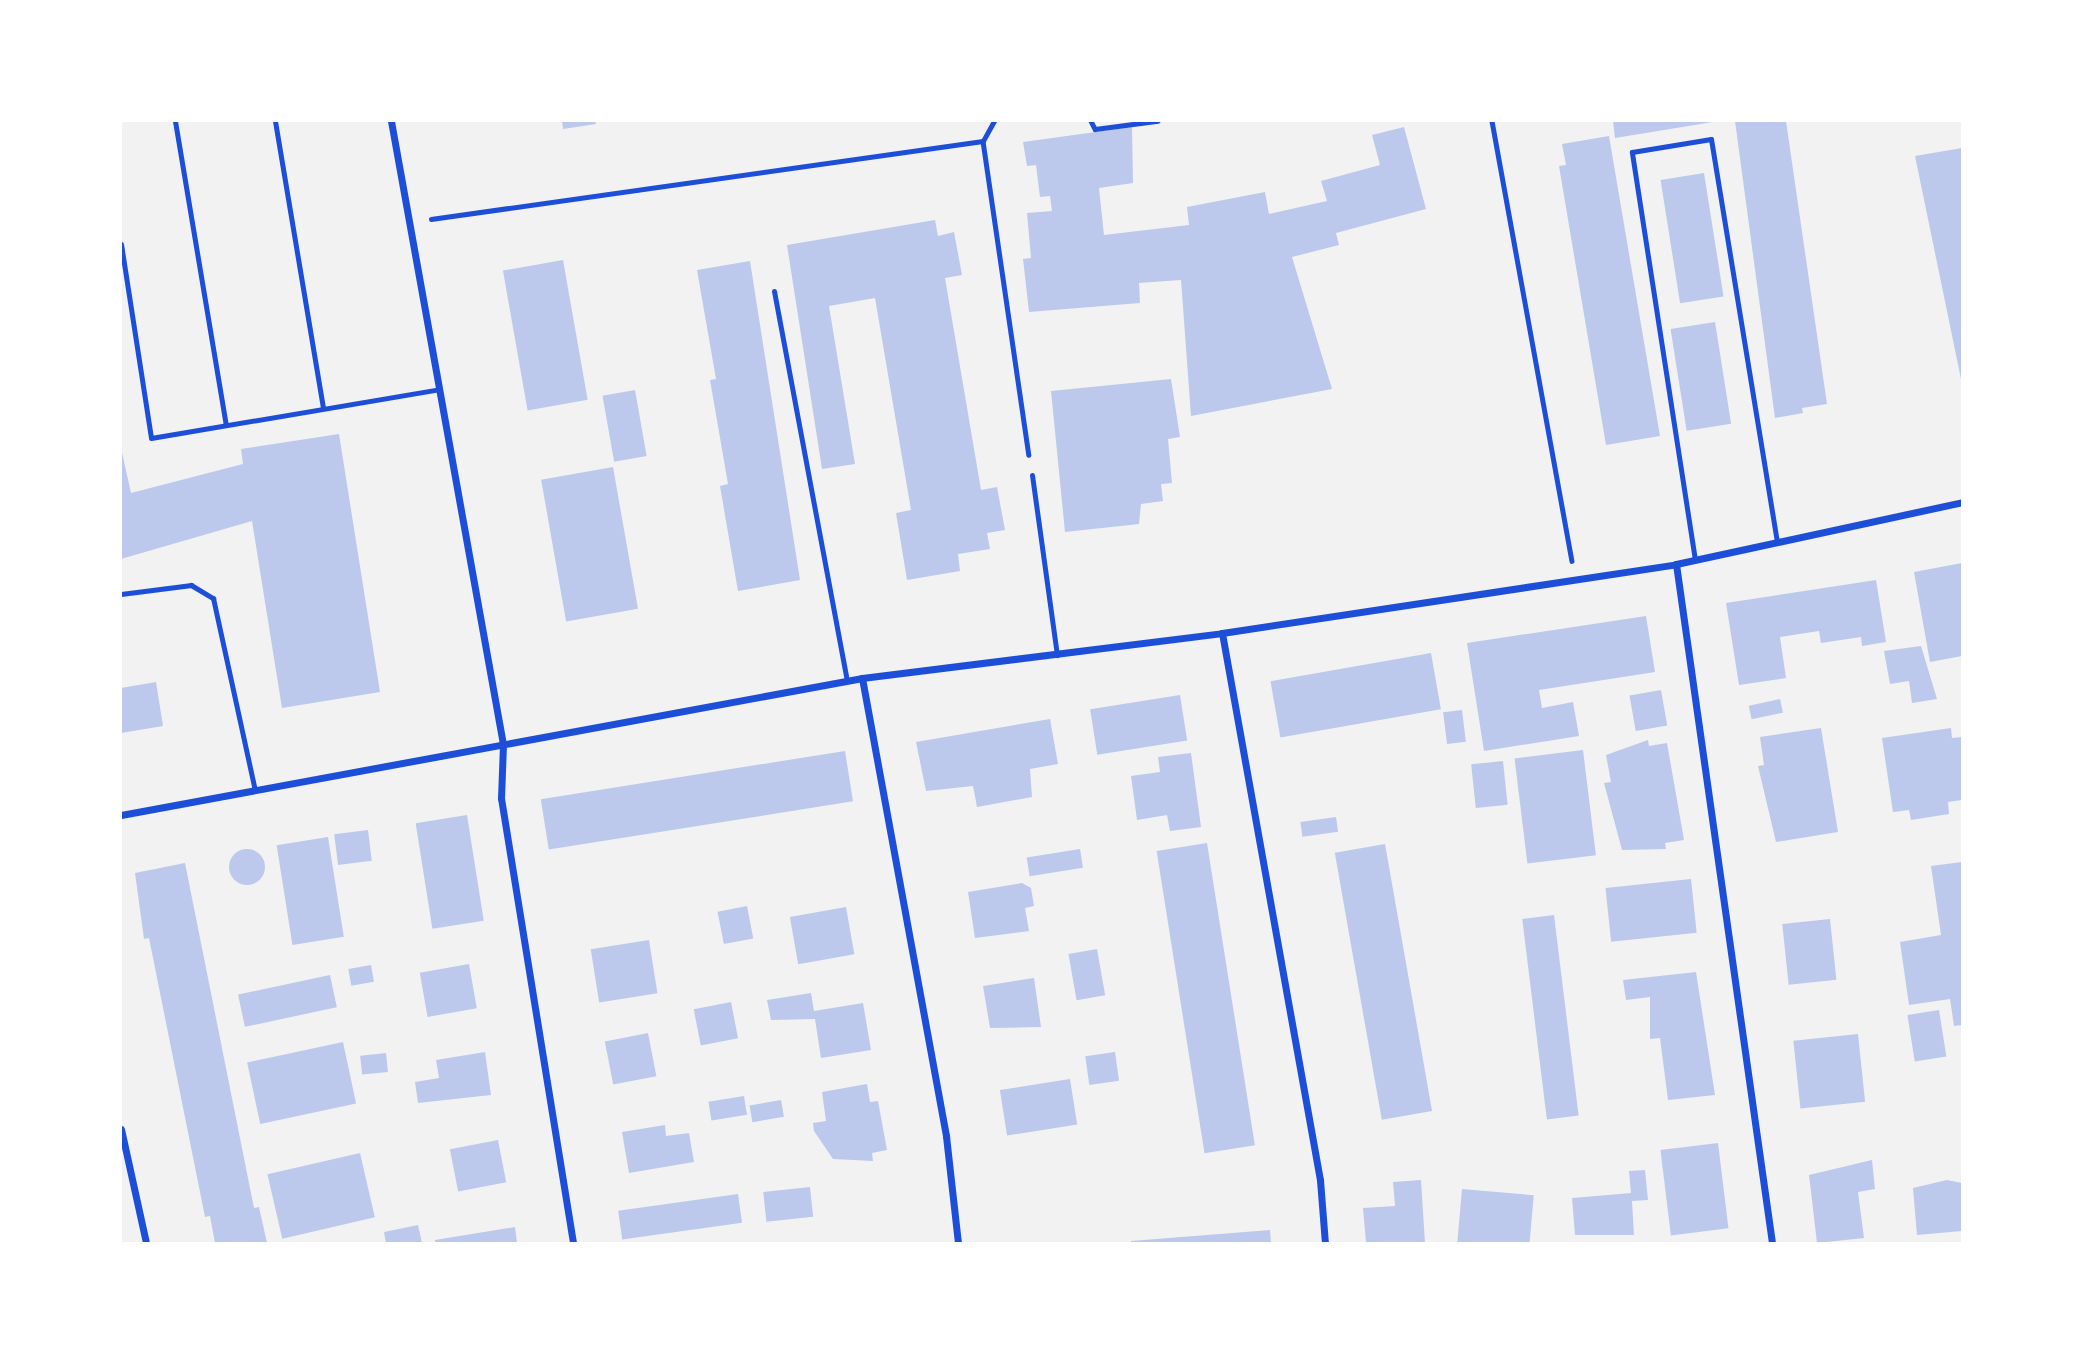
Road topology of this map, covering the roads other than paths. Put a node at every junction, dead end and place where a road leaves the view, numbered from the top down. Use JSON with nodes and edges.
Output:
{"nodes":[{"id":1,"x":174,"y":121,"type":"edge"},
{"id":2,"x":275,"y":121,"type":"edge"},
{"id":3,"x":391,"y":121,"type":"edge"},
{"id":4,"x":121,"y":244,"type":"edge"},
{"id":5,"x":774,"y":290,"type":"dead end"},
{"id":6,"x":440,"y":389,"type":"junction"},
{"id":7,"x":323,"y":408,"type":"junction"},
{"id":8,"x":226,"y":425,"type":"junction"},
{"id":9,"x":1032,"y":475,"type":"road end"},
{"id":10,"x":1962,"y":502,"type":"edge"},
{"id":11,"x":1777,"y":542,"type":"junction"},
{"id":12,"x":1695,"y":560,"type":"junction"},
{"id":13,"x":1676,"y":564,"type":"junction"},
{"id":14,"x":121,"y":594,"type":"edge"},
{"id":15,"x":1222,"y":633,"type":"junction"},
{"id":16,"x":1057,"y":655,"type":"junction"},
{"id":17,"x":862,"y":678,"type":"junction"},
{"id":18,"x":847,"y":680,"type":"junction"},
{"id":19,"x":503,"y":744,"type":"junction"},
{"id":20,"x":255,"y":790,"type":"junction"},
{"id":21,"x":121,"y":815,"type":"edge"},
{"id":22,"x":121,"y":1129,"type":"edge"},
{"id":23,"x":146,"y":1243,"type":"edge"},
{"id":24,"x":573,"y":1243,"type":"edge"},
{"id":25,"x":958,"y":1243,"type":"edge"},
{"id":26,"x":1325,"y":1243,"type":"edge"},
{"id":27,"x":1772,"y":1243,"type":"edge"}],
"edges":[{"from":1,"to":8,"type":"lane"},
{"from":2,"to":7,"type":"lane"},
{"from":3,"to":6,"type":"street"},
{"from":4,"to":8,"type":"lane"},
{"from":5,"to":18,"type":"lane"},
{"from":6,"to":7,"type":"lane"},
{"from":6,"to":19,"type":"street"},
{"from":7,"to":8,"type":"lane"},
{"from":9,"to":16,"type":"lane"},
{"from":10,"to":11,"type":"street"},
{"from":11,"to":12,"type":"street"},
{"from":11,"to":12,"type":"lane"},
{"from":12,"to":13,"type":"street"},
{"from":13,"to":15,"type":"street"},
{"from":13,"to":27,"type":"street"},
{"from":14,"to":20,"type":"lane"},
{"from":15,"to":16,"type":"street"},
{"from":15,"to":26,"type":"street"},
{"from":16,"to":17,"type":"street"},
{"from":17,"to":18,"type":"street"},
{"from":17,"to":25,"type":"street"},
{"from":18,"to":19,"type":"street"},
{"from":19,"to":20,"type":"street"},
{"from":19,"to":24,"type":"street"},
{"from":20,"to":21,"type":"street"},
{"from":22,"to":23,"type":"street"}]}
